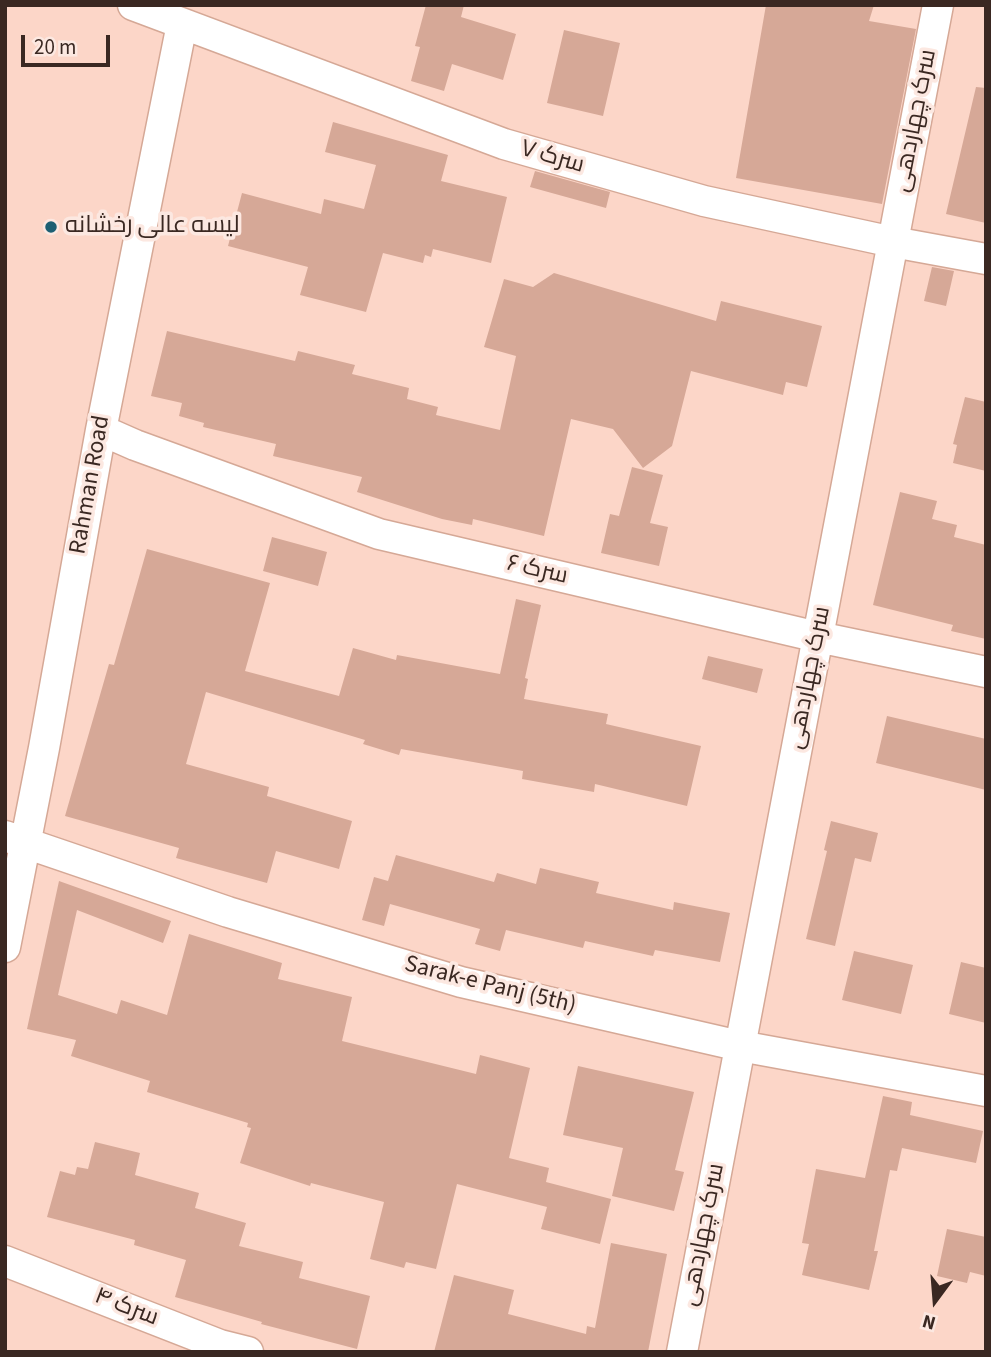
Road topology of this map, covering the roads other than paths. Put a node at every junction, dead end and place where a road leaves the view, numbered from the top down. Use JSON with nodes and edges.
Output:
{"nodes":[{"id":1,"x":133,"y":5,"type":"edge"},
{"id":2,"x":938,"y":5,"type":"edge"},
{"id":3,"x":181,"y":24,"type":"junction"},
{"id":4,"x":893,"y":242,"type":"junction"},
{"id":5,"x":986,"y":260,"type":"edge"},
{"id":6,"x":101,"y":430,"type":"junction"},
{"id":7,"x":818,"y":636,"type":"junction"},
{"id":8,"x":986,"y":671,"type":"edge"},
{"id":9,"x":15,"y":841,"type":"edge"},
{"id":10,"x":5,"y":947,"type":"edge"},
{"id":11,"x":740,"y":1046,"type":"junction"},
{"id":12,"x":986,"y":1091,"type":"edge"},
{"id":13,"x":5,"y":1261,"type":"edge"},
{"id":14,"x":248,"y":1352,"type":"edge"},
{"id":15,"x":682,"y":1352,"type":"edge"}],
"edges":[{"from":1,"to":3,"type":"street","name":"سرک ۷"},
{"from":2,"to":4,"type":"street","name":"سرک چهاردهی"},
{"from":3,"to":4,"type":"street","name":"سرک ۷"},
{"from":3,"to":6,"type":"street","name":"Rahman Road"},
{"from":4,"to":5,"type":"street","name":"سرک ۷"},
{"from":4,"to":7,"type":"street","name":"سرک چهاردهی"},
{"from":6,"to":7,"type":"street","name":"سرک ۶"},
{"from":6,"to":9,"type":"street","name":"Rahman Road"},
{"from":7,"to":8,"type":"street","name":"سرک ۶"},
{"from":7,"to":11,"type":"street","name":"سرک چهاردهی"},
{"from":9,"to":10,"type":"street","name":"Rahman Road"},
{"from":9,"to":11,"type":"street","name":"Sarak-e Panj (5th)"},
{"from":11,"to":12,"type":"street","name":"Sarak-e Panj (5th)"},
{"from":11,"to":15,"type":"street","name":"سرک چهاردهی"},
{"from":13,"to":14,"type":"street","name":"سرک ۴"}]}
